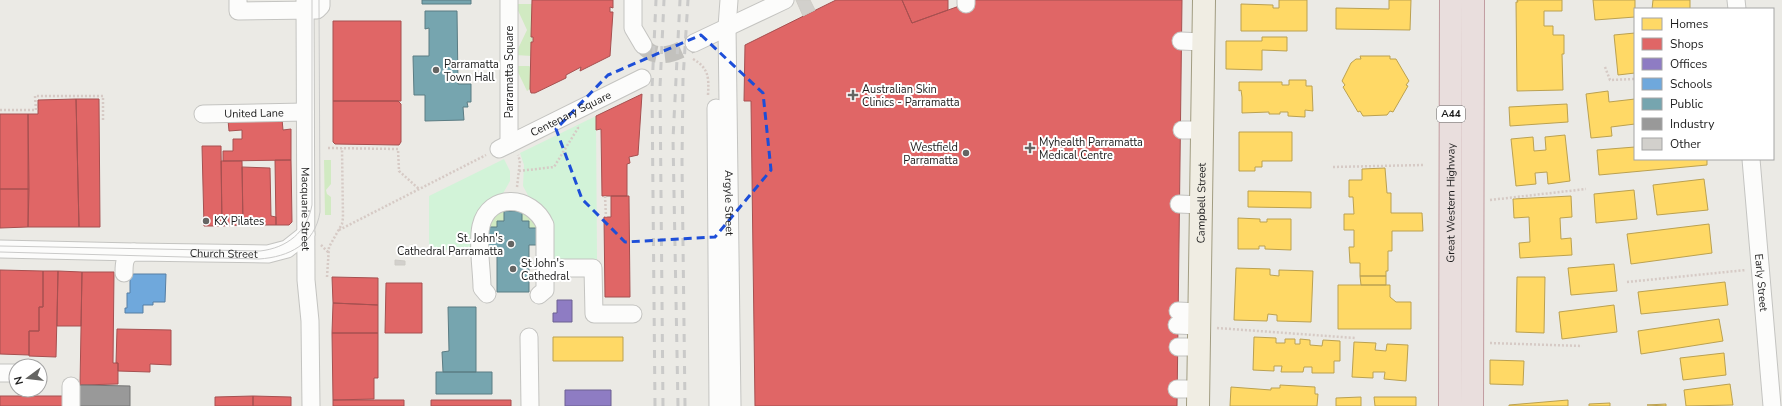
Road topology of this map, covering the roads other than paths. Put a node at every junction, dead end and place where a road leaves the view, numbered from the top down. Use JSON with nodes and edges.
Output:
{"nodes":[{"id":1,"x":321,"y":0,"type":"edge"},
{"id":2,"x":509,"y":0,"type":"edge"},
{"id":3,"x":634,"y":0,"type":"edge"},
{"id":4,"x":718,"y":0,"type":"edge"},
{"id":5,"x":729,"y":0,"type":"edge"},
{"id":6,"x":785,"y":0,"type":"edge"},
{"id":7,"x":1204,"y":0,"type":"edge"},
{"id":8,"x":1451,"y":0,"type":"edge"},
{"id":9,"x":1473,"y":0,"type":"edge"},
{"id":10,"x":238,"y":6,"type":"edge"},
{"id":11,"x":305,"y":6,"type":"edge"},
{"id":12,"x":721,"y":30,"type":"junction"},
{"id":13,"x":1181,"y":41,"type":"dead end"},
{"id":14,"x":1204,"y":42,"type":"junction"},
{"id":15,"x":694,"y":43,"type":"tunnel mouth"},
{"id":16,"x":643,"y":45,"type":"tunnel mouth"},
{"id":17,"x":642,"y":78,"type":"dead end"},
{"id":18,"x":305,"y":112,"type":"junction"},
{"id":19,"x":203,"y":114,"type":"dead end"},
{"id":20,"x":504,"y":146,"type":"joint"},
{"id":21,"x":1751,"y":160,"type":"edge"},
{"id":22,"x":1179,"y":204,"type":"dead end"},
{"id":23,"x":1201,"y":205,"type":"junction"},
{"id":24,"x":306,"y":234,"type":"junction"},
{"id":25,"x":0,"y":249,"type":"edge"},
{"id":26,"x":134,"y":252,"type":"junction"},
{"id":27,"x":546,"y":268,"type":"junction"},
{"id":28,"x":124,"y":273,"type":"dead end"},
{"id":29,"x":487,"y":294,"type":"dead end"},
{"id":30,"x":538,"y":295,"type":"dead end"},
{"id":31,"x":633,"y":314,"type":"dead end"},
{"id":32,"x":529,"y":337,"type":"dead end"},
{"id":33,"x":71,"y":386,"type":"dead end"},
{"id":34,"x":1191,"y":395,"type":"edge"},
{"id":35,"x":71,"y":406,"type":"edge"},
{"id":36,"x":311,"y":406,"type":"edge"},
{"id":37,"x":530,"y":406,"type":"edge"},
{"id":38,"x":718,"y":406,"type":"edge"},
{"id":39,"x":732,"y":406,"type":"edge"},
{"id":40,"x":1450,"y":406,"type":"edge"},
{"id":41,"x":1472,"y":406,"type":"edge"},
{"id":42,"x":1772,"y":406,"type":"edge"}],
"edges":[{"from":1,"to":11,"type":"street"},
{"from":2,"to":20,"type":"street","name":"Parramatta Square"},
{"from":3,"to":16,"type":"street"},
{"from":4,"to":12,"type":"street","name":"Argyle Street"},
{"from":5,"to":12,"type":"street","name":"Argyle Street"},
{"from":6,"to":12,"type":"street"},
{"from":7,"to":14,"type":"main road","name":"Campbell Street"},
{"from":8,"to":40,"type":"highway","name":"Great Western Highway","number":"A44"},
{"from":9,"to":41,"type":"highway","name":"Great Western Highway","number":"A44"},
{"from":10,"to":11,"type":"street"},
{"from":11,"to":18,"type":"street","name":"Macquarie Street"},
{"from":12,"to":15,"type":"street"},
{"from":12,"to":38,"type":"street","name":"Argyle Street"},
{"from":12,"to":39,"type":"street","name":"Argyle Street"},
{"from":13,"to":14,"type":"street"},
{"from":14,"to":23,"type":"main road","name":"Campbell Street"},
{"from":17,"to":20,"type":"street","name":"Centenary Square"},
{"from":18,"to":19,"type":"street","name":"United Lane"},
{"from":18,"to":24,"type":"street","name":"Macquarie Street"},
{"from":21,"to":42,"type":"street","name":"Early Street"},
{"from":22,"to":23,"type":"street"},
{"from":23,"to":34,"type":"main road","name":"Campbell Street"},
{"from":24,"to":26,"type":"street","name":"Church Street"},
{"from":24,"to":36,"type":"street","name":"Macquarie Street"},
{"from":25,"to":26,"type":"street","name":"Church Street"},
{"from":26,"to":28,"type":"street"},
{"from":27,"to":29,"type":"street"},
{"from":27,"to":30,"type":"street"},
{"from":27,"to":31,"type":"street"},
{"from":32,"to":37,"type":"street"},
{"from":33,"to":35,"type":"street"}]}
